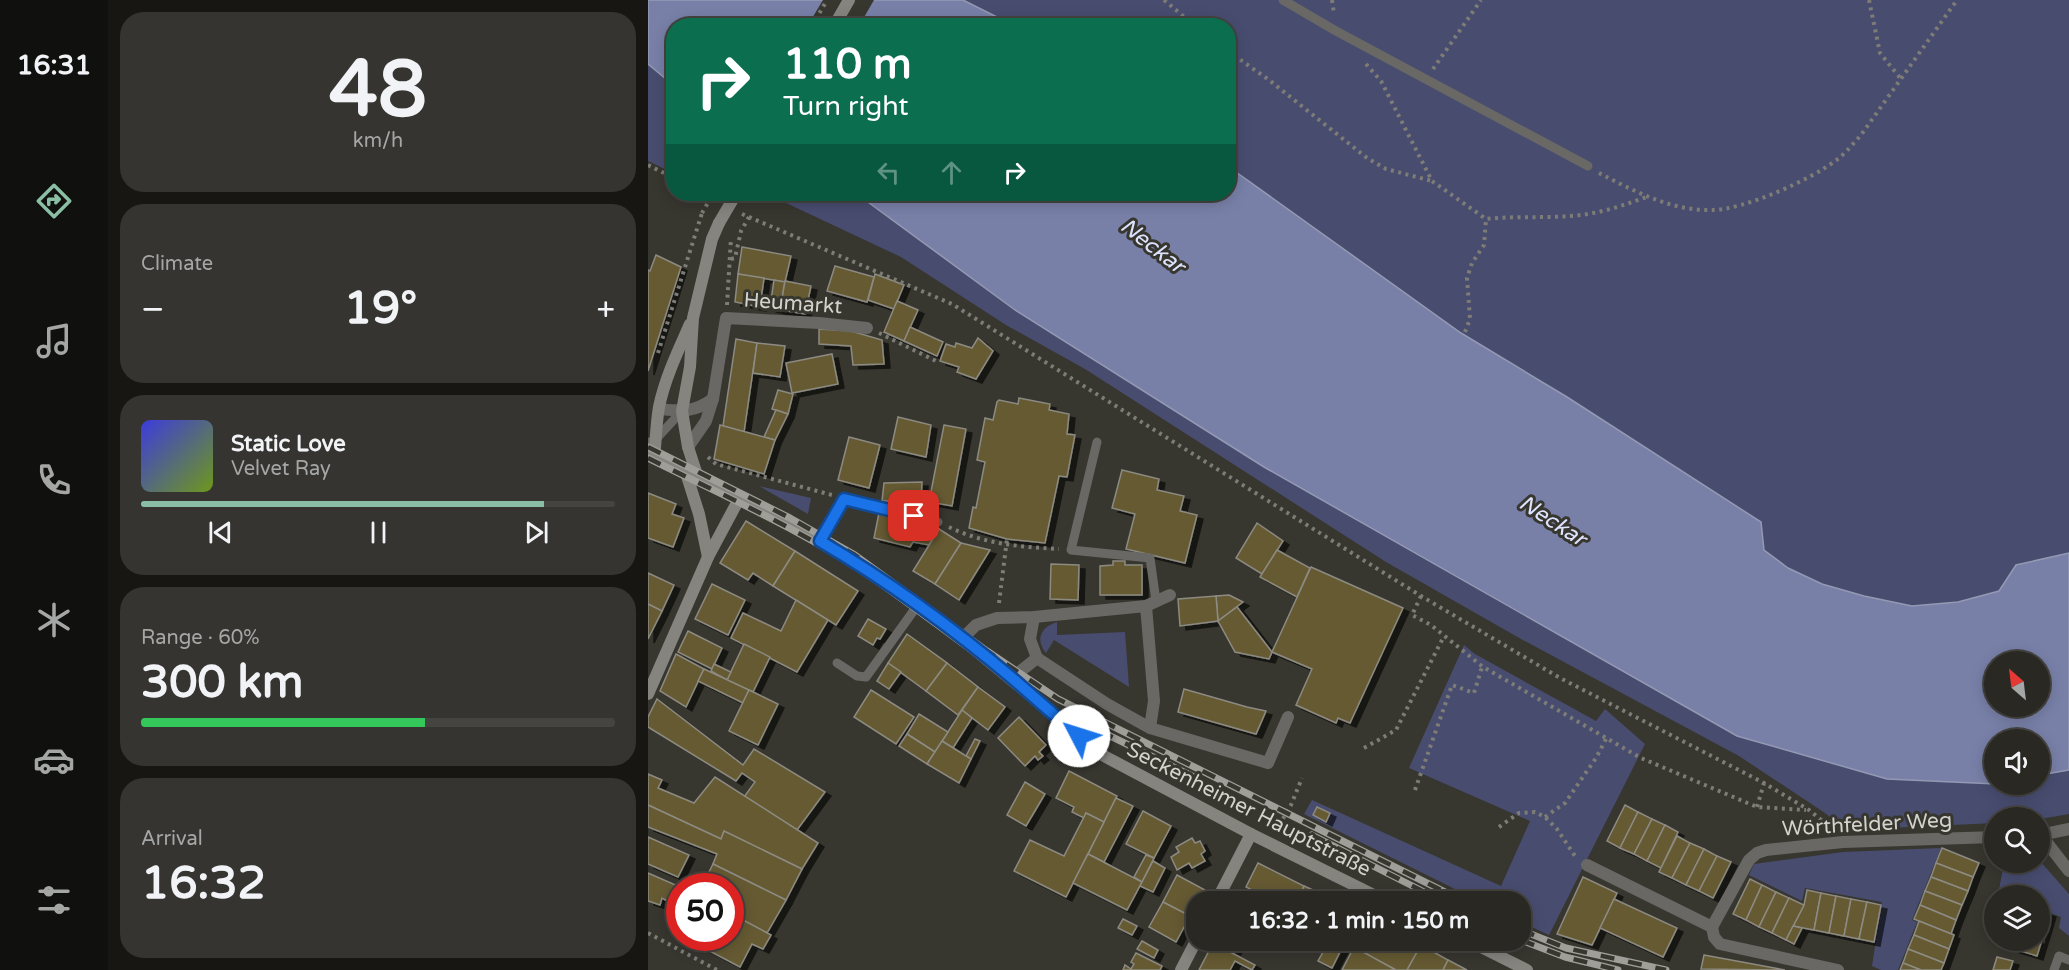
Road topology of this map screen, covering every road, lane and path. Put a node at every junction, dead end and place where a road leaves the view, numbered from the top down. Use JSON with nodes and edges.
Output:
{"nodes":[{"id":1,"x":827,"y":0,"type":"edge"},
{"id":2,"x":849,"y":0,"type":"edge"},
{"id":3,"x":1164,"y":0,"type":"edge"},
{"id":4,"x":1283,"y":0,"type":"edge"},
{"id":5,"x":1332,"y":0,"type":"edge"},
{"id":6,"x":1481,"y":0,"type":"edge"},
{"id":7,"x":1869,"y":0,"type":"edge"},
{"id":8,"x":1957,"y":0,"type":"edge"},
{"id":9,"x":817,"y":18,"type":"edge"},
{"id":10,"x":838,"y":18,"type":"edge"},
{"id":11,"x":1185,"y":18,"type":"edge"},
{"id":12,"x":1336,"y":31,"type":"junction"},
{"id":13,"x":1359,"y":56,"type":"dead end"},
{"id":14,"x":1236,"y":57,"type":"edge"},
{"id":15,"x":1901,"y":79,"type":"junction"},
{"id":16,"x":1426,"y":80,"type":"junction"},
{"id":17,"x":648,"y":165,"type":"edge"},
{"id":18,"x":1588,"y":166,"type":"joint"},
{"id":19,"x":666,"y":174,"type":"edge"},
{"id":20,"x":1432,"y":181,"type":"junction"},
{"id":21,"x":1647,"y":197,"type":"junction"},
{"id":22,"x":709,"y":201,"type":"edge"},
{"id":23,"x":732,"y":201,"type":"edge"},
{"id":24,"x":1486,"y":219,"type":"junction"},
{"id":25,"x":732,"y":231,"type":"dead end"},
{"id":26,"x":730,"y":259,"type":"junction"},
{"id":27,"x":693,"y":318,"type":"junction"},
{"id":28,"x":726,"y":318,"type":"junction"},
{"id":29,"x":867,"y":328,"type":"joint"},
{"id":30,"x":1465,"y":332,"type":"dead end"},
{"id":31,"x":936,"y":361,"type":"dead end"},
{"id":32,"x":655,"y":364,"type":"dead end"},
{"id":33,"x":713,"y":399,"type":"junction"},
{"id":34,"x":682,"y":411,"type":"junction"},
{"id":35,"x":653,"y":412,"type":"edge"},
{"id":36,"x":652,"y":441,"type":"edge"},
{"id":37,"x":1097,"y":442,"type":"dead end"},
{"id":38,"x":688,"y":447,"type":"junction"},
{"id":39,"x":651,"y":457,"type":"edge"},
{"id":40,"x":692,"y":476,"type":"junction"},
{"id":41,"x":739,"y":499,"type":"junction"},
{"id":42,"x":844,"y":499,"type":"junction"},
{"id":43,"x":938,"y":522,"type":"joint"},
{"id":44,"x":1007,"y":539,"type":"dead end"},
{"id":45,"x":820,"y":541,"type":"junction"},
{"id":46,"x":1005,"y":546,"type":"junction"},
{"id":47,"x":1071,"y":550,"type":"junction"},
{"id":48,"x":708,"y":557,"type":"junction"},
{"id":49,"x":1170,"y":595,"type":"dead end"},
{"id":50,"x":1421,"y":596,"type":"junction"},
{"id":51,"x":1151,"y":604,"type":"junction"},
{"id":52,"x":917,"y":606,"type":"junction"},
{"id":53,"x":1034,"y":617,"type":"junction"},
{"id":54,"x":997,"y":618,"type":"junction"},
{"id":55,"x":1444,"y":636,"type":"junction"},
{"id":56,"x":962,"y":639,"type":"junction"},
{"id":57,"x":1036,"y":658,"type":"junction"},
{"id":58,"x":837,"y":663,"type":"dead end"},
{"id":59,"x":1483,"y":667,"type":"junction"},
{"id":60,"x":1012,"y":678,"type":"junction"},
{"id":61,"x":648,"y":694,"type":"edge"},
{"id":62,"x":1288,"y":717,"type":"dead end"},
{"id":63,"x":1150,"y":728,"type":"junction"},
{"id":64,"x":1606,"y":739,"type":"junction"},
{"id":65,"x":1364,"y":748,"type":"dead end"},
{"id":66,"x":1302,"y":778,"type":"dead end"},
{"id":67,"x":1764,"y":783,"type":"junction"},
{"id":68,"x":1415,"y":790,"type":"dead end"},
{"id":69,"x":1757,"y":807,"type":"junction"},
{"id":70,"x":1809,"y":810,"type":"junction"},
{"id":71,"x":1545,"y":817,"type":"junction"},
{"id":72,"x":1499,"y":827,"type":"dead end"},
{"id":73,"x":2069,"y":829,"type":"edge"},
{"id":74,"x":2050,"y":833,"type":"edge"},
{"id":75,"x":1251,"y":834,"type":"junction"},
{"id":76,"x":1984,"y":837,"type":"edge"},
{"id":77,"x":1843,"y":842,"type":"junction"},
{"id":78,"x":1278,"y":847,"type":"junction"},
{"id":79,"x":2050,"y":847,"type":"edge"},
{"id":80,"x":1587,"y":865,"type":"joint"},
{"id":81,"x":2067,"y":867,"type":"edge"},
{"id":82,"x":1222,"y":891,"type":"edge"},
{"id":83,"x":1367,"y":891,"type":"edge"},
{"id":84,"x":1712,"y":927,"type":"junction"},
{"id":85,"x":648,"y":933,"type":"edge"},
{"id":86,"x":1191,"y":951,"type":"edge"},
{"id":87,"x":1489,"y":951,"type":"edge"},
{"id":88,"x":2069,"y":960,"type":"edge"},
{"id":89,"x":717,"y":970,"type":"edge"},
{"id":90,"x":1181,"y":970,"type":"edge"},
{"id":91,"x":1527,"y":970,"type":"edge"},
{"id":92,"x":1838,"y":970,"type":"edge"},
{"id":93,"x":2054,"y":970,"type":"edge"}],
"edges":[{"from":1,"to":9,"type":"path"},
{"from":2,"to":10,"type":"main road"},
{"from":3,"to":11,"type":"path"},
{"from":4,"to":12,"type":"lane"},
{"from":5,"to":12,"type":"path"},
{"from":6,"to":16,"type":"path"},
{"from":7,"to":15,"type":"path"},
{"from":8,"to":15,"type":"path"},
{"from":12,"to":16,"type":"lane"},
{"from":13,"to":20,"type":"path"},
{"from":14,"to":20,"type":"path"},
{"from":15,"to":21,"type":"path"},
{"from":16,"to":18,"type":"lane"},
{"from":17,"to":19,"type":"path"},
{"from":18,"to":21,"type":"path"},
{"from":20,"to":24,"type":"path"},
{"from":21,"to":24,"type":"path"},
{"from":22,"to":32,"type":"path","bridge":true},
{"from":23,"to":27,"type":"main road","bridge":true},
{"from":24,"to":30,"type":"path"},
{"from":25,"to":26,"type":"path"},
{"from":26,"to":28,"type":"path"},
{"from":26,"to":50,"type":"path"},
{"from":27,"to":34,"type":"main road"},
{"from":27,"to":35,"type":"main road"},
{"from":28,"to":29,"type":"street","name":"Heumarkt"},
{"from":28,"to":33,"type":"street","name":"Heumarkt"},
{"from":29,"to":31,"type":"path"},
{"from":33,"to":34,"type":"street"},
{"from":33,"to":38,"type":"street","name":"Heumarkt"},
{"from":34,"to":35,"type":"street"},
{"from":34,"to":36,"type":"lane"},
{"from":34,"to":38,"type":"main road"},
{"from":35,"to":36,"type":"main road"},
{"from":36,"to":39,"type":"main road"},
{"from":37,"to":47,"type":"lane"},
{"from":38,"to":40,"type":"main road"},
{"from":38,"to":42,"type":"path"},
{"from":39,"to":40,"type":"main road","name":"Seckenheimer Hauptstraße"},
{"from":40,"to":41,"type":"main road","name":"Seckenheimer Hauptstraße"},
{"from":40,"to":48,"type":"main road"},
{"from":41,"to":45,"type":"main road","name":"Seckenheimer Hauptstraße"},
{"from":41,"to":48,"type":"main road"},
{"from":42,"to":43,"type":"lane"},
{"from":42,"to":45,"type":"lane"},
{"from":43,"to":46,"type":"path"},
{"from":44,"to":46,"type":"path"},
{"from":45,"to":52,"type":"main road","name":"Seckenheimer Hauptstraße"},
{"from":46,"to":47,"type":"path"},
{"from":46,"to":54,"type":"path"},
{"from":47,"to":51,"type":"lane"},
{"from":48,"to":61,"type":"main road"},
{"from":49,"to":51,"type":"street"},
{"from":50,"to":55,"type":"path"},
{"from":50,"to":67,"type":"path"},
{"from":51,"to":53,"type":"street"},
{"from":51,"to":63,"type":"street"},
{"from":52,"to":56,"type":"main road","name":"Seckenheimer Hauptstraße"},
{"from":52,"to":58,"type":"lane"},
{"from":53,"to":54,"type":"street"},
{"from":53,"to":57,"type":"street"},
{"from":54,"to":56,"type":"street"},
{"from":55,"to":59,"type":"path"},
{"from":55,"to":65,"type":"path"},
{"from":56,"to":60,"type":"main road","name":"Seckenheimer Hauptstraße"},
{"from":57,"to":60,"type":"street"},
{"from":57,"to":63,"type":"street","name":"Seckenheimer Hauptstraße"},
{"from":59,"to":64,"type":"path"},
{"from":59,"to":68,"type":"path"},
{"from":60,"to":75,"type":"main road","name":"Seckenheimer Hauptstraße"},
{"from":62,"to":63,"type":"street","name":"Seckenheimer Hauptstraße"},
{"from":64,"to":69,"type":"path"},
{"from":64,"to":71,"type":"path"},
{"from":66,"to":78,"type":"path"},
{"from":67,"to":69,"type":"path"},
{"from":67,"to":70,"type":"path"},
{"from":69,"to":70,"type":"path"},
{"from":70,"to":77,"type":"path"},
{"from":71,"to":72,"type":"path"},
{"from":71,"to":80,"type":"path"},
{"from":73,"to":74,"type":"street"},
{"from":75,"to":78,"type":"main road","name":"Seckenheimer Hauptstraße"},
{"from":75,"to":82,"type":"main road"},
{"from":76,"to":77,"type":"street","name":"Wörthfelder Weg"},
{"from":77,"to":84,"type":"street","name":"Wörthfelder Weg"},
{"from":78,"to":83,"type":"main road","name":"Seckenheimer Hauptstraße"},
{"from":79,"to":81,"type":"street"},
{"from":80,"to":84,"type":"street"},
{"from":84,"to":92,"type":"street"},
{"from":85,"to":89,"type":"path"},
{"from":86,"to":90,"type":"main road"},
{"from":87,"to":91,"type":"main road"},
{"from":88,"to":93,"type":"lane"}]}
